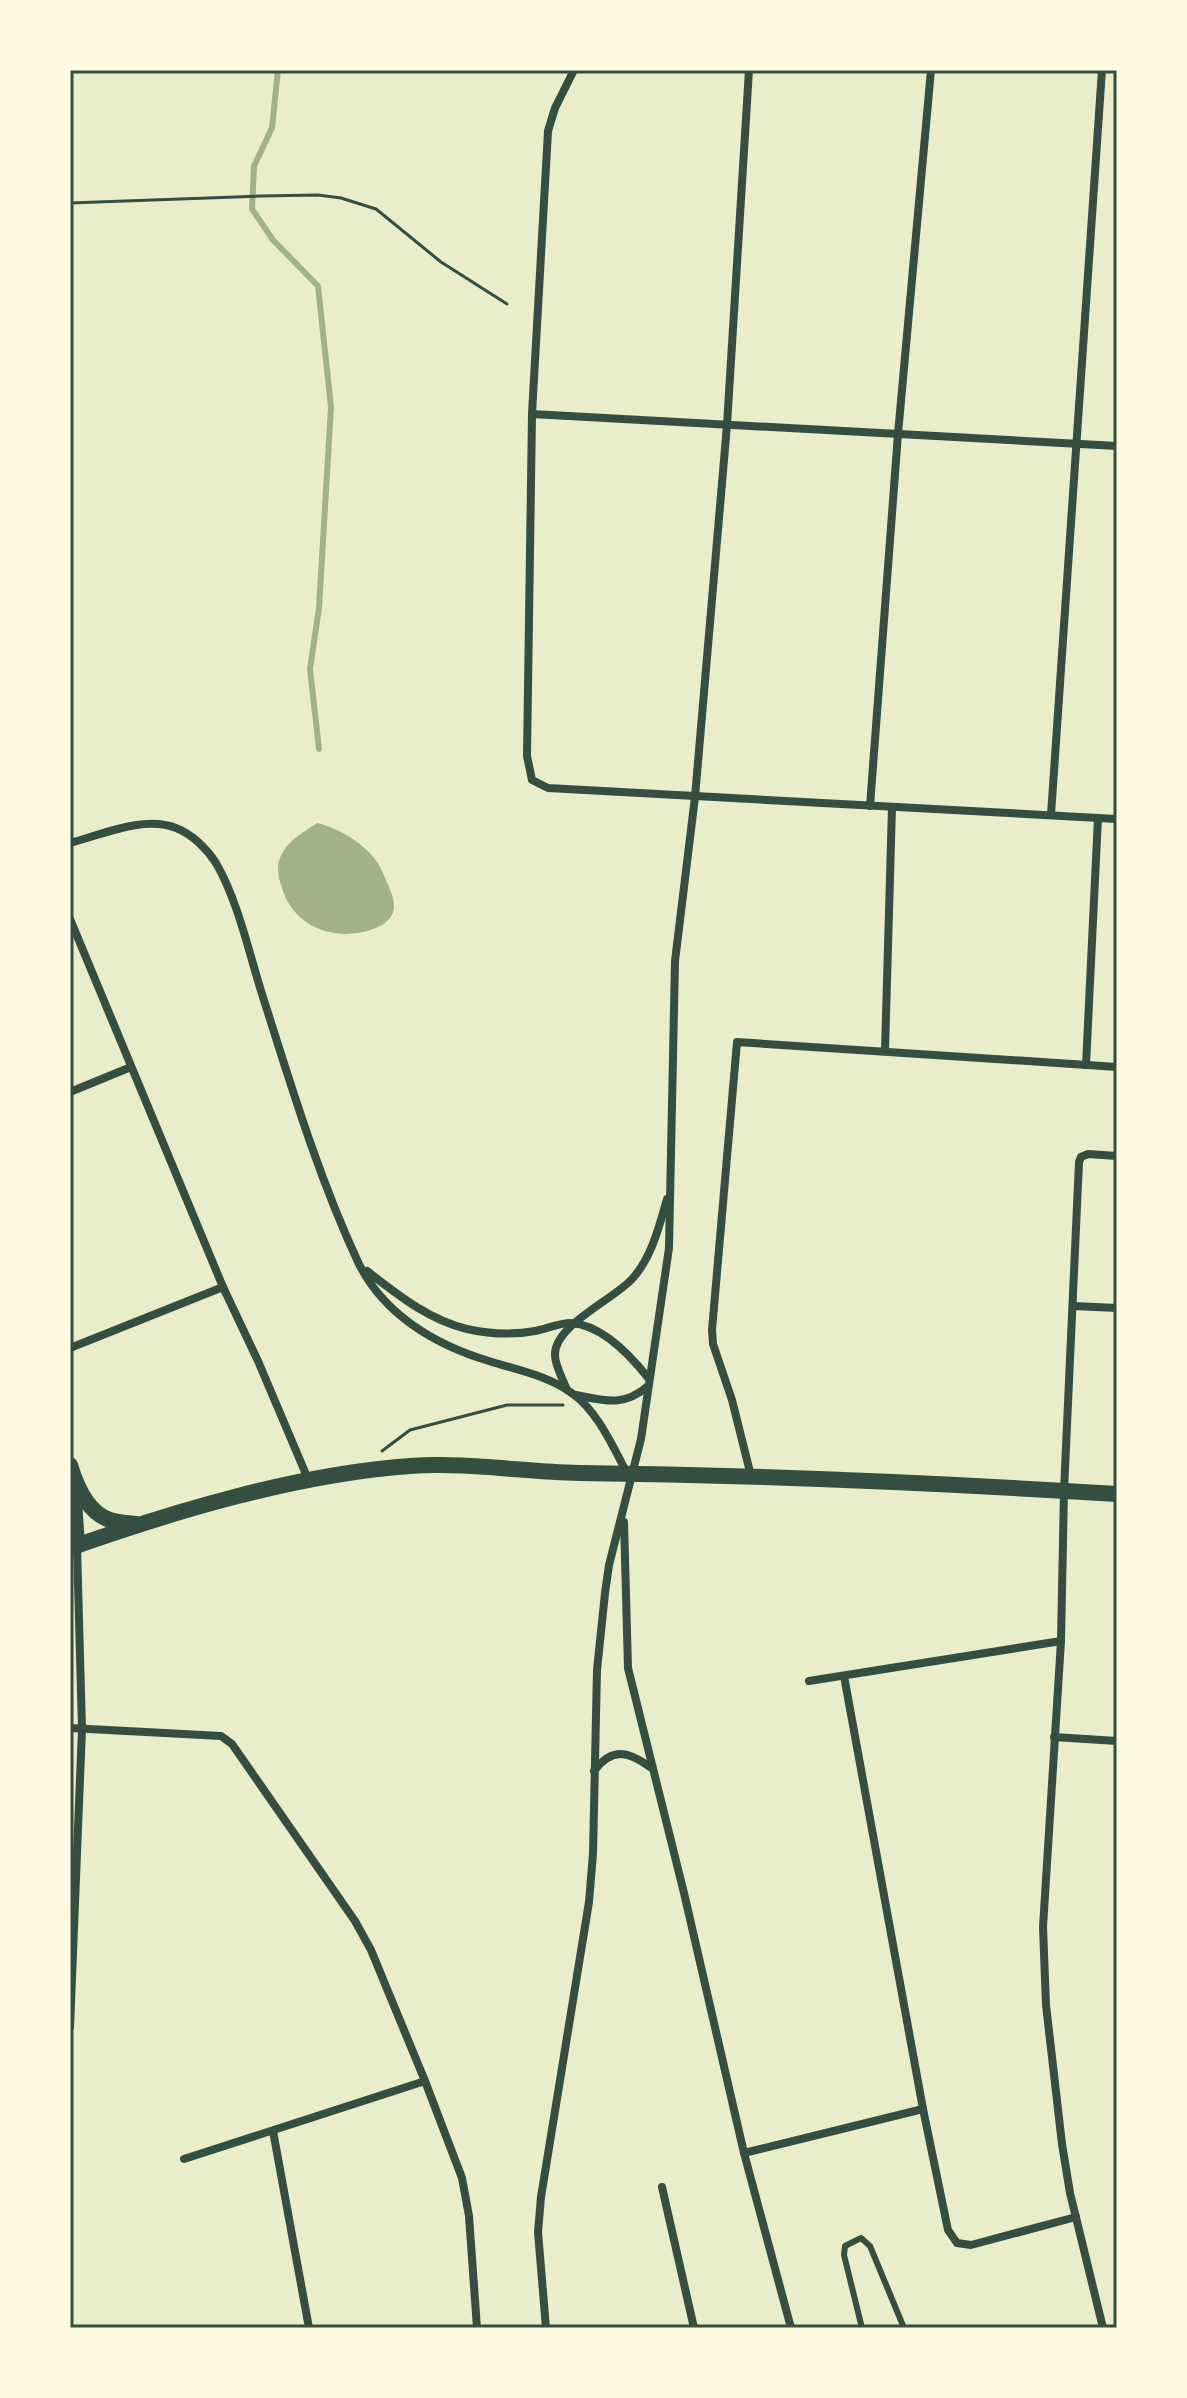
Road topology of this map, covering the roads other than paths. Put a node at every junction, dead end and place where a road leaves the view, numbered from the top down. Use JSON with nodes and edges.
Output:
{"nodes":[{"id":1,"x":574,"y":70,"type":"edge"},
{"id":2,"x":749,"y":70,"type":"edge"},
{"id":3,"x":931,"y":70,"type":"edge"},
{"id":4,"x":1102,"y":70,"type":"edge"},
{"id":5,"x":532,"y":414,"type":"junction"},
{"id":6,"x":727,"y":425,"type":"junction"},
{"id":7,"x":898,"y":434,"type":"junction"},
{"id":8,"x":1078,"y":444,"type":"junction"},
{"id":9,"x":1117,"y":446,"type":"edge"},
{"id":10,"x":695,"y":797,"type":"junction"},
{"id":11,"x":870,"y":806,"type":"junction"},
{"id":12,"x":892,"y":807,"type":"junction"},
{"id":13,"x":1051,"y":815,"type":"junction"},
{"id":14,"x":1098,"y":818,"type":"junction"},
{"id":15,"x":1117,"y":819,"type":"edge"},
{"id":16,"x":70,"y":843,"type":"edge"},
{"id":17,"x":70,"y":919,"type":"edge"},
{"id":18,"x":885,"y":1051,"type":"junction"},
{"id":19,"x":1086,"y":1065,"type":"junction"},
{"id":20,"x":131,"y":1067,"type":"junction"},
{"id":21,"x":1117,"y":1067,"type":"edge"},
{"id":22,"x":70,"y":1092,"type":"edge"},
{"id":23,"x":1117,"y":1156,"type":"edge"},
{"id":24,"x":670,"y":1191,"type":"junction"},
{"id":25,"x":360,"y":1265,"type":"junction"},
{"id":26,"x":223,"y":1287,"type":"junction"},
{"id":27,"x":1073,"y":1306,"type":"junction"},
{"id":28,"x":1117,"y":1308,"type":"edge"},
{"id":29,"x":574,"y":1324,"type":"junction"},
{"id":30,"x":70,"y":1348,"type":"edge"},
{"id":31,"x":649,"y":1382,"type":"junction"},
{"id":32,"x":571,"y":1392,"type":"junction"},
{"id":33,"x":71,"y":1469,"type":"edge"},
{"id":34,"x":751,"y":1476,"type":"junction"},
{"id":35,"x":308,"y":1479,"type":"junction"},
{"id":36,"x":631,"y":1481,"type":"junction"},
{"id":37,"x":1064,"y":1491,"type":"junction"},
{"id":38,"x":1117,"y":1494,"type":"edge"},
{"id":39,"x":624,"y":1509,"type":"junction"},
{"id":40,"x":137,"y":1525,"type":"junction"},
{"id":41,"x":73,"y":1547,"type":"edge"},
{"id":42,"x":1061,"y":1641,"type":"junction"},
{"id":43,"x":844,"y":1676,"type":"junction"},
{"id":44,"x":809,"y":1681,"type":"dead end"},
{"id":45,"x":70,"y":1728,"type":"edge"},
{"id":46,"x":82,"y":1729,"type":"junction"},
{"id":47,"x":1054,"y":1737,"type":"junction"},
{"id":48,"x":1117,"y":1741,"type":"edge"},
{"id":49,"x":651,"y":1767,"type":"junction"},
{"id":50,"x":594,"y":1771,"type":"junction"},
{"id":51,"x":70,"y":2027,"type":"edge"},
{"id":52,"x":425,"y":2081,"type":"junction"},
{"id":53,"x":923,"y":2109,"type":"junction"},
{"id":54,"x":273,"y":2131,"type":"junction"},
{"id":55,"x":744,"y":2153,"type":"junction"},
{"id":56,"x":184,"y":2159,"type":"dead end"},
{"id":57,"x":662,"y":2187,"type":"dead end"},
{"id":58,"x":1076,"y":2217,"type":"junction"},
{"id":59,"x":309,"y":2328,"type":"edge"},
{"id":60,"x":477,"y":2328,"type":"edge"},
{"id":61,"x":546,"y":2328,"type":"edge"},
{"id":62,"x":694,"y":2328,"type":"edge"},
{"id":63,"x":791,"y":2328,"type":"edge"},
{"id":64,"x":862,"y":2328,"type":"edge"},
{"id":65,"x":904,"y":2328,"type":"edge"},
{"id":66,"x":1103,"y":2328,"type":"edge"}],
"edges":[{"from":1,"to":5,"type":"street"},
{"from":2,"to":6,"type":"street"},
{"from":3,"to":7,"type":"street"},
{"from":4,"to":8,"type":"street"},
{"from":5,"to":6,"type":"street"},
{"from":5,"to":10,"type":"street"},
{"from":6,"to":7,"type":"street"},
{"from":6,"to":10,"type":"street"},
{"from":7,"to":8,"type":"street"},
{"from":7,"to":11,"type":"street"},
{"from":8,"to":9,"type":"street"},
{"from":8,"to":13,"type":"street"},
{"from":10,"to":11,"type":"street"},
{"from":10,"to":24,"type":"street"},
{"from":11,"to":12,"type":"street"},
{"from":12,"to":13,"type":"street"},
{"from":12,"to":18,"type":"street"},
{"from":13,"to":14,"type":"street"},
{"from":14,"to":15,"type":"street"},
{"from":14,"to":19,"type":"street"},
{"from":16,"to":25,"type":"street"},
{"from":17,"to":20,"type":"street"},
{"from":18,"to":19,"type":"street"},
{"from":18,"to":34,"type":"street"},
{"from":19,"to":21,"type":"street"},
{"from":20,"to":22,"type":"street"},
{"from":20,"to":26,"type":"street"},
{"from":23,"to":27,"type":"street"},
{"from":24,"to":29,"type":"street"},
{"from":24,"to":31,"type":"street"},
{"from":25,"to":29,"type":"street"},
{"from":25,"to":32,"type":"street"},
{"from":26,"to":30,"type":"street"},
{"from":26,"to":35,"type":"street"},
{"from":27,"to":28,"type":"street"},
{"from":27,"to":37,"type":"street"},
{"from":29,"to":31,"type":"street"},
{"from":29,"to":32,"type":"street"},
{"from":31,"to":32,"type":"street"},
{"from":31,"to":36,"type":"street"},
{"from":32,"to":36,"type":"street"},
{"from":33,"to":40,"type":"main road"},
{"from":33,"to":41,"type":"main road"},
{"from":34,"to":35,"type":"main road"},
{"from":34,"to":37,"type":"main road"},
{"from":35,"to":40,"type":"main road"},
{"from":36,"to":39,"type":"street"},
{"from":37,"to":38,"type":"main road"},
{"from":37,"to":42,"type":"street"},
{"from":39,"to":49,"type":"street"},
{"from":39,"to":50,"type":"street"},
{"from":40,"to":41,"type":"main road"},
{"from":41,"to":46,"type":"street"},
{"from":42,"to":43,"type":"street"},
{"from":42,"to":47,"type":"street"},
{"from":43,"to":44,"type":"street"},
{"from":43,"to":53,"type":"street"},
{"from":45,"to":46,"type":"street"},
{"from":46,"to":51,"type":"street"},
{"from":46,"to":52,"type":"street"},
{"from":47,"to":48,"type":"street"},
{"from":47,"to":58,"type":"street"},
{"from":49,"to":50,"type":"street"},
{"from":49,"to":55,"type":"street"},
{"from":50,"to":61,"type":"street"},
{"from":52,"to":54,"type":"street"},
{"from":52,"to":60,"type":"street"},
{"from":53,"to":55,"type":"street"},
{"from":53,"to":58,"type":"street"},
{"from":54,"to":56,"type":"street"},
{"from":54,"to":59,"type":"street"},
{"from":55,"to":63,"type":"street"},
{"from":57,"to":62,"type":"street"},
{"from":58,"to":66,"type":"street"},
{"from":64,"to":65,"type":"lane"}]}
